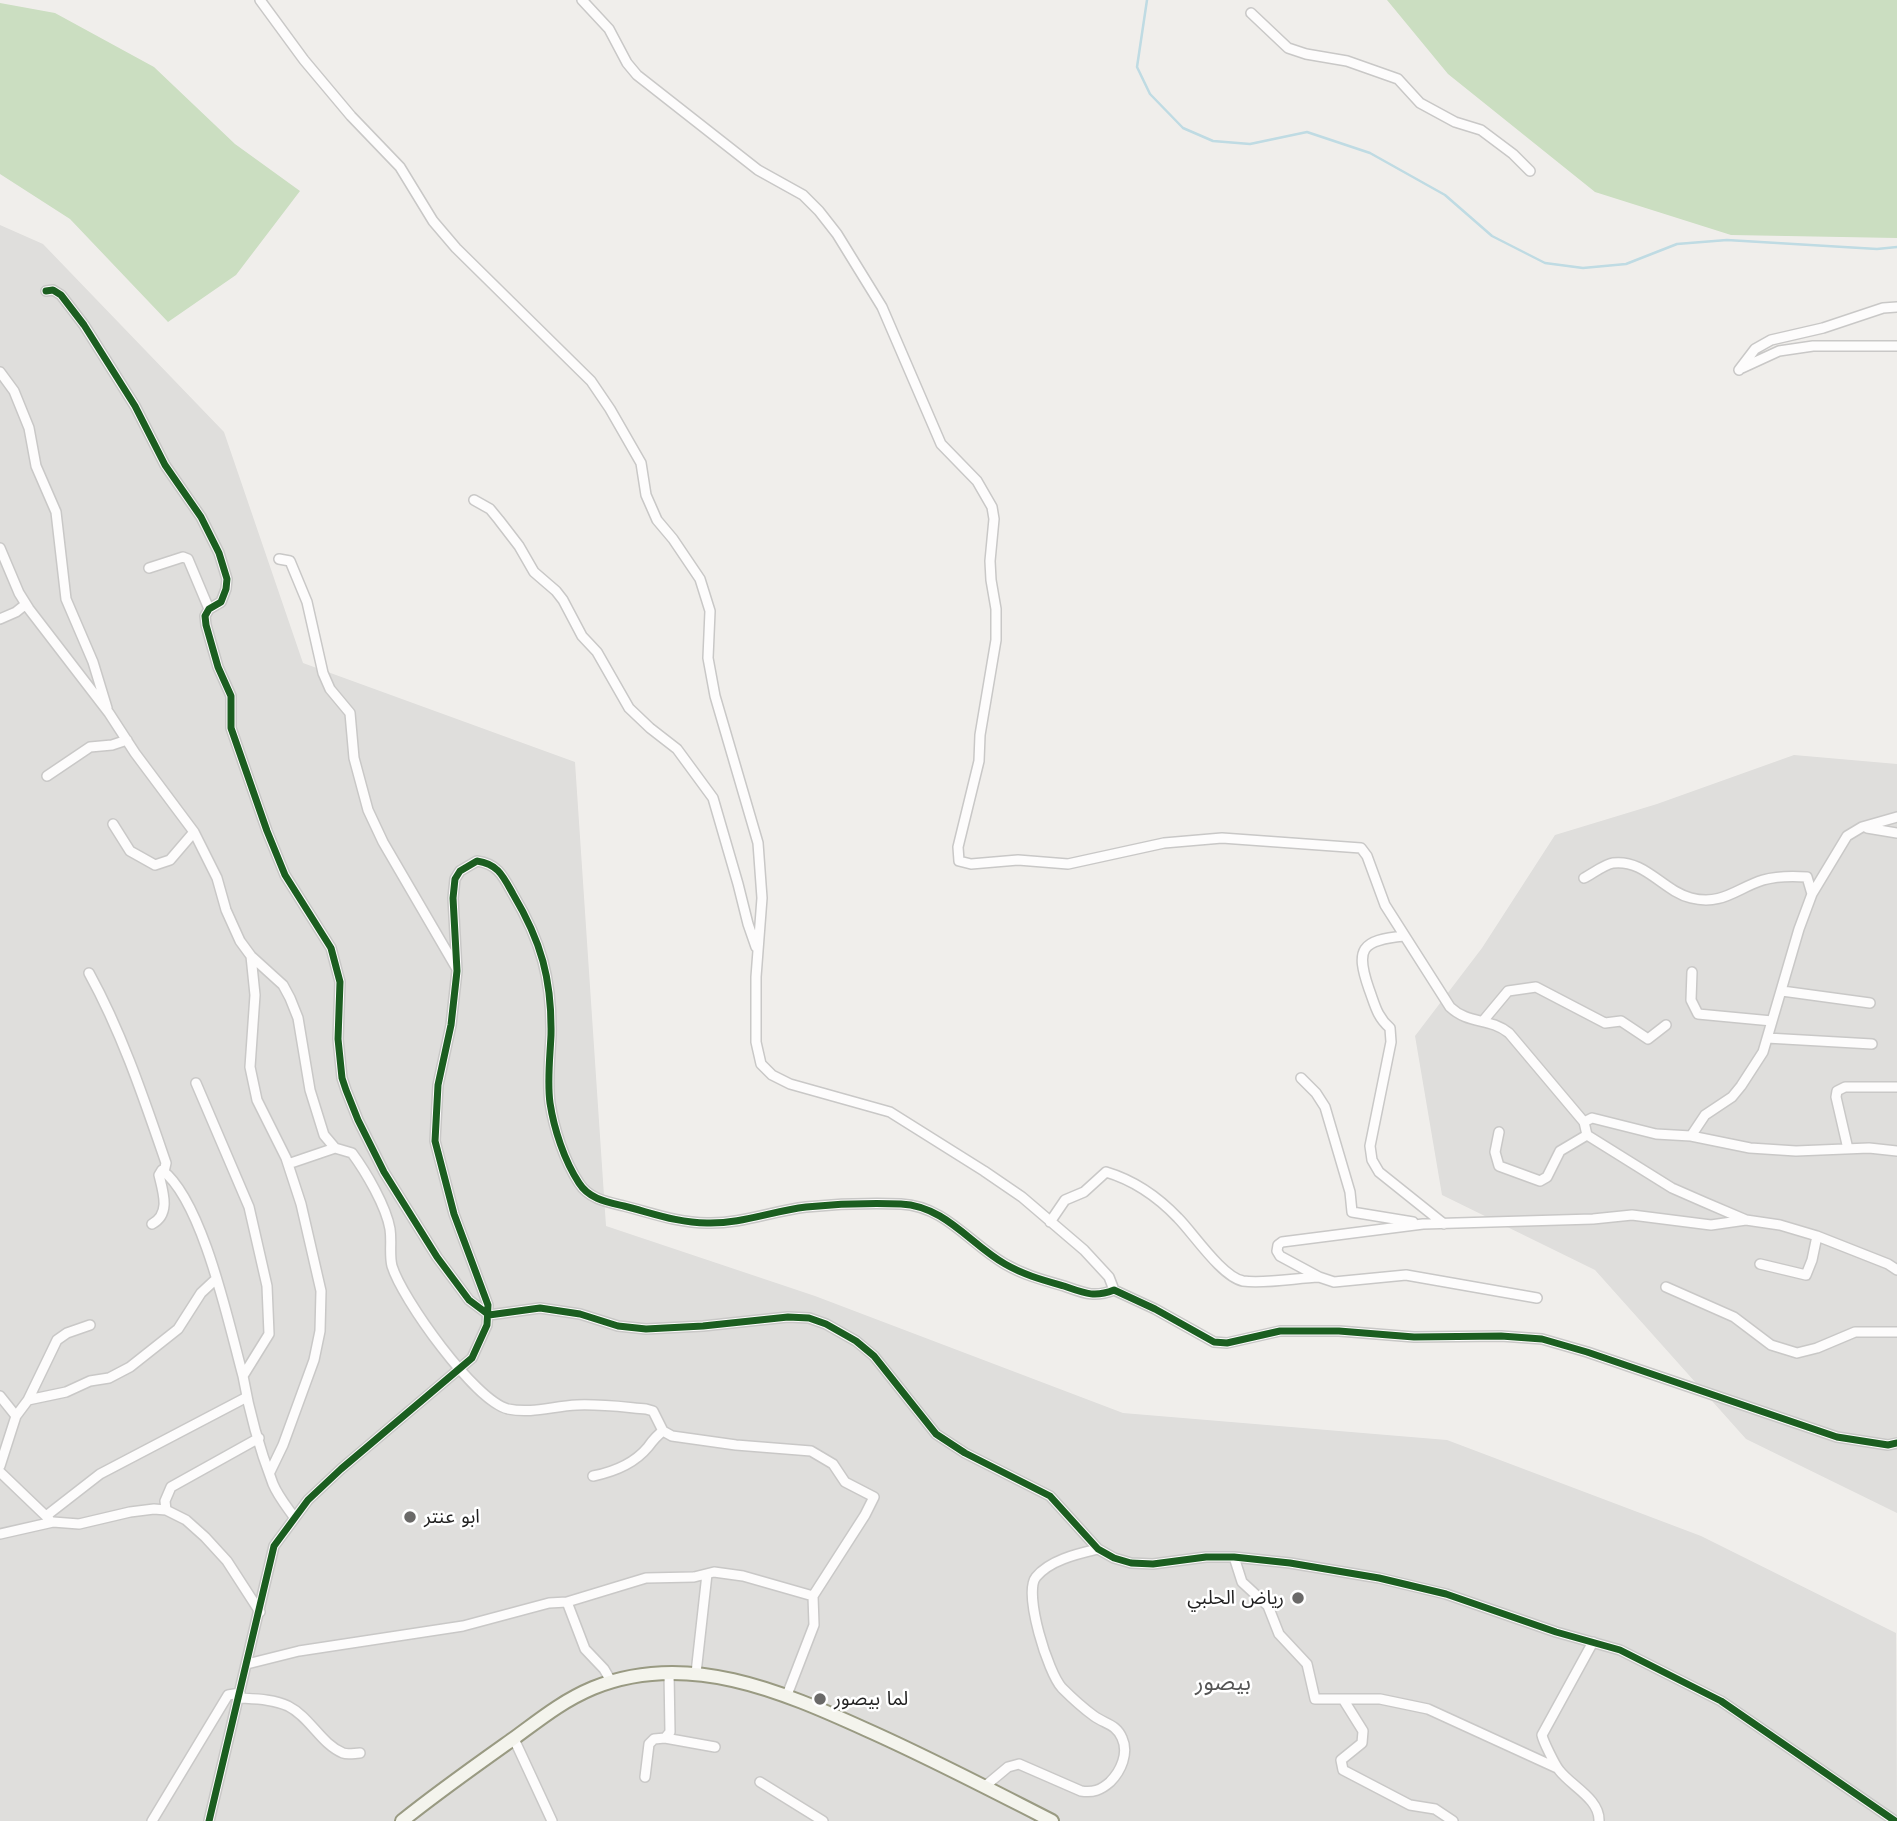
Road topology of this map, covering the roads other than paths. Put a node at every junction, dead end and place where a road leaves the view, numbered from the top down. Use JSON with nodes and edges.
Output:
{"nodes":[{"id":1,"x":260,"y":0,"type":"edge"},
{"id":2,"x":582,"y":0,"type":"edge"},
{"id":3,"x":1251,"y":13,"type":"dead end"},
{"id":4,"x":1530,"y":171,"type":"dead end"},
{"id":5,"x":46,"y":291,"type":"dead end"},
{"id":6,"x":1897,"y":307,"type":"edge"},
{"id":7,"x":1897,"y":346,"type":"edge"},
{"id":8,"x":0,"y":372,"type":"edge"},
{"id":9,"x":474,"y":500,"type":"dead end"},
{"id":10,"x":0,"y":548,"type":"edge"},
{"id":11,"x":279,"y":559,"type":"dead end"},
{"id":12,"x":149,"y":568,"type":"dead end"},
{"id":13,"x":26,"y":604,"type":"junction"},
{"id":14,"x":209,"y":609,"type":"junction"},
{"id":15,"x":0,"y":619,"type":"edge"},
{"id":16,"x":109,"y":713,"type":"junction"},
{"id":17,"x":127,"y":740,"type":"junction"},
{"id":18,"x":47,"y":776,"type":"dead end"},
{"id":19,"x":1897,"y":817,"type":"edge"},
{"id":20,"x":113,"y":824,"type":"dead end"},
{"id":21,"x":1862,"y":827,"type":"junction"},
{"id":22,"x":194,"y":832,"type":"junction"},
{"id":23,"x":1897,"y":833,"type":"edge"},
{"id":24,"x":1584,"y":878,"type":"dead end"},
{"id":25,"x":1812,"y":894,"type":"junction"},
{"id":26,"x":1404,"y":936,"type":"junction"},
{"id":27,"x":758,"y":952,"type":"junction"},
{"id":28,"x":251,"y":956,"type":"junction"},
{"id":29,"x":457,"y":971,"type":"junction"},
{"id":30,"x":1692,"y":972,"type":"dead end"},
{"id":31,"x":89,"y":973,"type":"dead end"},
{"id":32,"x":1782,"y":991,"type":"junction"},
{"id":33,"x":1870,"y":1003,"type":"dead end"},
{"id":34,"x":1483,"y":1021,"type":"junction"},
{"id":35,"x":1772,"y":1021,"type":"junction"},
{"id":36,"x":1666,"y":1025,"type":"dead end"},
{"id":37,"x":1768,"y":1038,"type":"junction"},
{"id":38,"x":1872,"y":1044,"type":"dead end"},
{"id":39,"x":1301,"y":1078,"type":"dead end"},
{"id":40,"x":196,"y":1083,"type":"dead end"},
{"id":41,"x":1897,"y":1087,"type":"edge"},
{"id":42,"x":1584,"y":1122,"type":"junction"},
{"id":43,"x":1499,"y":1132,"type":"dead end"},
{"id":44,"x":1587,"y":1135,"type":"junction"},
{"id":45,"x":1691,"y":1136,"type":"junction"},
{"id":46,"x":335,"y":1148,"type":"junction"},
{"id":47,"x":1848,"y":1149,"type":"junction"},
{"id":48,"x":1897,"y":1151,"type":"edge"},
{"id":49,"x":288,"y":1164,"type":"junction"},
{"id":50,"x":164,"y":1172,"type":"junction"},
{"id":51,"x":1746,"y":1220,"type":"junction"},
{"id":52,"x":1050,"y":1222,"type":"junction"},
{"id":53,"x":152,"y":1224,"type":"dead end"},
{"id":54,"x":1423,"y":1224,"type":"junction"},
{"id":55,"x":1444,"y":1224,"type":"junction"},
{"id":56,"x":1816,"y":1236,"type":"junction"},
{"id":57,"x":1759,"y":1264,"type":"dead end"},
{"id":58,"x":1897,"y":1270,"type":"edge"},
{"id":59,"x":1319,"y":1277,"type":"junction"},
{"id":60,"x":216,"y":1279,"type":"junction"},
{"id":61,"x":1665,"y":1287,"type":"dead end"},
{"id":62,"x":1114,"y":1290,"type":"junction"},
{"id":63,"x":1537,"y":1298,"type":"dead end"},
{"id":64,"x":489,"y":1315,"type":"junction"},
{"id":65,"x":90,"y":1325,"type":"dead end"},
{"id":66,"x":1897,"y":1332,"type":"edge"},
{"id":67,"x":461,"y":1369,"type":"junction"},
{"id":68,"x":243,"y":1376,"type":"junction"},
{"id":69,"x":0,"y":1396,"type":"edge"},
{"id":70,"x":247,"y":1397,"type":"junction"},
{"id":71,"x":28,"y":1400,"type":"junction"},
{"id":72,"x":16,"y":1416,"type":"junction"},
{"id":73,"x":663,"y":1431,"type":"junction"},
{"id":74,"x":259,"y":1438,"type":"junction"},
{"id":75,"x":1897,"y":1443,"type":"edge"},
{"id":76,"x":0,"y":1466,"type":"edge"},
{"id":77,"x":0,"y":1472,"type":"edge"},
{"id":78,"x":270,"y":1472,"type":"junction"},
{"id":79,"x":593,"y":1476,"type":"dead end"},
{"id":80,"x":166,"y":1510,"type":"junction"},
{"id":81,"x":294,"y":1517,"type":"junction"},
{"id":82,"x":50,"y":1519,"type":"junction"},
{"id":83,"x":0,"y":1534,"type":"edge"},
{"id":84,"x":1098,"y":1549,"type":"junction"},
{"id":85,"x":1234,"y":1557,"type":"junction"},
{"id":86,"x":707,"y":1574,"type":"junction"},
{"id":87,"x":813,"y":1596,"type":"junction"},
{"id":88,"x":568,"y":1602,"type":"junction"},
{"id":89,"x":260,"y":1612,"type":"junction"},
{"id":90,"x":1594,"y":1642,"type":"junction"},
{"id":91,"x":247,"y":1664,"type":"junction"},
{"id":92,"x":669,"y":1673,"type":"junction"},
{"id":93,"x":696,"y":1673,"type":"junction"},
{"id":94,"x":611,"y":1682,"type":"junction"},
{"id":95,"x":787,"y":1695,"type":"junction"},
{"id":96,"x":239,"y":1696,"type":"junction"},
{"id":97,"x":1343,"y":1699,"type":"junction"},
{"id":98,"x":666,"y":1738,"type":"junction"},
{"id":99,"x":514,"y":1739,"type":"junction"},
{"id":100,"x":715,"y":1747,"type":"dead end"},
{"id":101,"x":360,"y":1753,"type":"dead end"},
{"id":102,"x":1557,"y":1768,"type":"junction"},
{"id":103,"x":645,"y":1776,"type":"dead end"},
{"id":104,"x":760,"y":1782,"type":"dead end"},
{"id":105,"x":984,"y":1787,"type":"junction"},
{"id":106,"x":152,"y":1821,"type":"edge"},
{"id":107,"x":209,"y":1821,"type":"edge"},
{"id":108,"x":402,"y":1821,"type":"edge"},
{"id":109,"x":552,"y":1821,"type":"edge"},
{"id":110,"x":823,"y":1821,"type":"edge"},
{"id":111,"x":1052,"y":1821,"type":"edge"},
{"id":112,"x":1453,"y":1821,"type":"edge"},
{"id":113,"x":1599,"y":1821,"type":"edge"},
{"id":114,"x":1895,"y":1821,"type":"edge"}],
"edges":[{"from":1,"to":27,"type":"street"},
{"from":2,"to":26,"type":"street"},
{"from":3,"to":4,"type":"street"},
{"from":5,"to":14,"type":"street"},
{"from":6,"to":7,"type":"street"},
{"from":8,"to":16,"type":"street"},
{"from":9,"to":27,"type":"street"},
{"from":10,"to":13,"type":"street"},
{"from":11,"to":29,"type":"street"},
{"from":12,"to":14,"type":"street"},
{"from":13,"to":15,"type":"street"},
{"from":13,"to":16,"type":"street"},
{"from":14,"to":64,"type":"street"},
{"from":16,"to":17,"type":"street"},
{"from":17,"to":18,"type":"street"},
{"from":17,"to":22,"type":"street"},
{"from":19,"to":21,"type":"street"},
{"from":20,"to":22,"type":"street"},
{"from":21,"to":23,"type":"street"},
{"from":21,"to":25,"type":"street"},
{"from":22,"to":28,"type":"street"},
{"from":24,"to":25,"type":"street"},
{"from":25,"to":32,"type":"street"},
{"from":26,"to":34,"type":"street"},
{"from":26,"to":55,"type":"street"},
{"from":27,"to":52,"type":"street"},
{"from":28,"to":46,"type":"street"},
{"from":28,"to":49,"type":"street"},
{"from":29,"to":62,"type":"street"},
{"from":29,"to":64,"type":"street"},
{"from":30,"to":35,"type":"street"},
{"from":31,"to":50,"type":"street"},
{"from":32,"to":33,"type":"street"},
{"from":32,"to":35,"type":"street"},
{"from":34,"to":36,"type":"street"},
{"from":34,"to":42,"type":"street"},
{"from":35,"to":37,"type":"street"},
{"from":37,"to":38,"type":"street"},
{"from":37,"to":45,"type":"street"},
{"from":39,"to":54,"type":"street"},
{"from":40,"to":68,"type":"street"},
{"from":41,"to":47,"type":"street"},
{"from":42,"to":44,"type":"street"},
{"from":42,"to":45,"type":"street"},
{"from":43,"to":44,"type":"street"},
{"from":44,"to":51,"type":"street"},
{"from":45,"to":47,"type":"street"},
{"from":46,"to":49,"type":"street"},
{"from":46,"to":67,"type":"street"},
{"from":47,"to":48,"type":"street"},
{"from":49,"to":78,"type":"street"},
{"from":50,"to":53,"type":"street"},
{"from":50,"to":60,"type":"street"},
{"from":51,"to":55,"type":"street"},
{"from":51,"to":56,"type":"street"},
{"from":52,"to":59,"type":"street"},
{"from":52,"to":62,"type":"street"},
{"from":54,"to":55,"type":"street"},
{"from":54,"to":59,"type":"street"},
{"from":56,"to":57,"type":"street"},
{"from":56,"to":58,"type":"street"},
{"from":59,"to":63,"type":"street"},
{"from":60,"to":68,"type":"street"},
{"from":60,"to":71,"type":"street"},
{"from":61,"to":66,"type":"street"},
{"from":62,"to":75,"type":"street"},
{"from":64,"to":67,"type":"street"},
{"from":64,"to":84,"type":"street"},
{"from":65,"to":71,"type":"street"},
{"from":67,"to":73,"type":"street"},
{"from":67,"to":81,"type":"street"},
{"from":68,"to":70,"type":"street"},
{"from":69,"to":72,"type":"street"},
{"from":70,"to":74,"type":"street"},
{"from":70,"to":82,"type":"street"},
{"from":71,"to":72,"type":"street"},
{"from":72,"to":76,"type":"street"},
{"from":73,"to":79,"type":"street"},
{"from":73,"to":87,"type":"street"},
{"from":74,"to":78,"type":"street"},
{"from":74,"to":80,"type":"street"},
{"from":77,"to":82,"type":"street"},
{"from":78,"to":81,"type":"street"},
{"from":80,"to":82,"type":"street"},
{"from":80,"to":89,"type":"street"},
{"from":81,"to":89,"type":"street"},
{"from":82,"to":83,"type":"street"},
{"from":84,"to":85,"type":"street"},
{"from":84,"to":105,"type":"street"},
{"from":85,"to":90,"type":"street"},
{"from":85,"to":97,"type":"street"},
{"from":86,"to":87,"type":"street"},
{"from":86,"to":88,"type":"street"},
{"from":86,"to":93,"type":"street"},
{"from":87,"to":95,"type":"street"},
{"from":88,"to":91,"type":"street"},
{"from":88,"to":94,"type":"street"},
{"from":89,"to":91,"type":"street"},
{"from":90,"to":102,"type":"street"},
{"from":90,"to":114,"type":"street"},
{"from":91,"to":96,"type":"street"},
{"from":92,"to":93,"type":"street"},
{"from":92,"to":94,"type":"street"},
{"from":92,"to":98,"type":"street"},
{"from":93,"to":95,"type":"street"},
{"from":94,"to":99,"type":"street"},
{"from":95,"to":105,"type":"street"},
{"from":96,"to":101,"type":"street"},
{"from":96,"to":106,"type":"street"},
{"from":96,"to":107,"type":"street"},
{"from":97,"to":102,"type":"street"},
{"from":97,"to":112,"type":"street"},
{"from":98,"to":100,"type":"street"},
{"from":98,"to":103,"type":"street"},
{"from":99,"to":108,"type":"street"},
{"from":99,"to":109,"type":"street"},
{"from":102,"to":113,"type":"street"},
{"from":104,"to":110,"type":"street"},
{"from":105,"to":111,"type":"street"}]}
